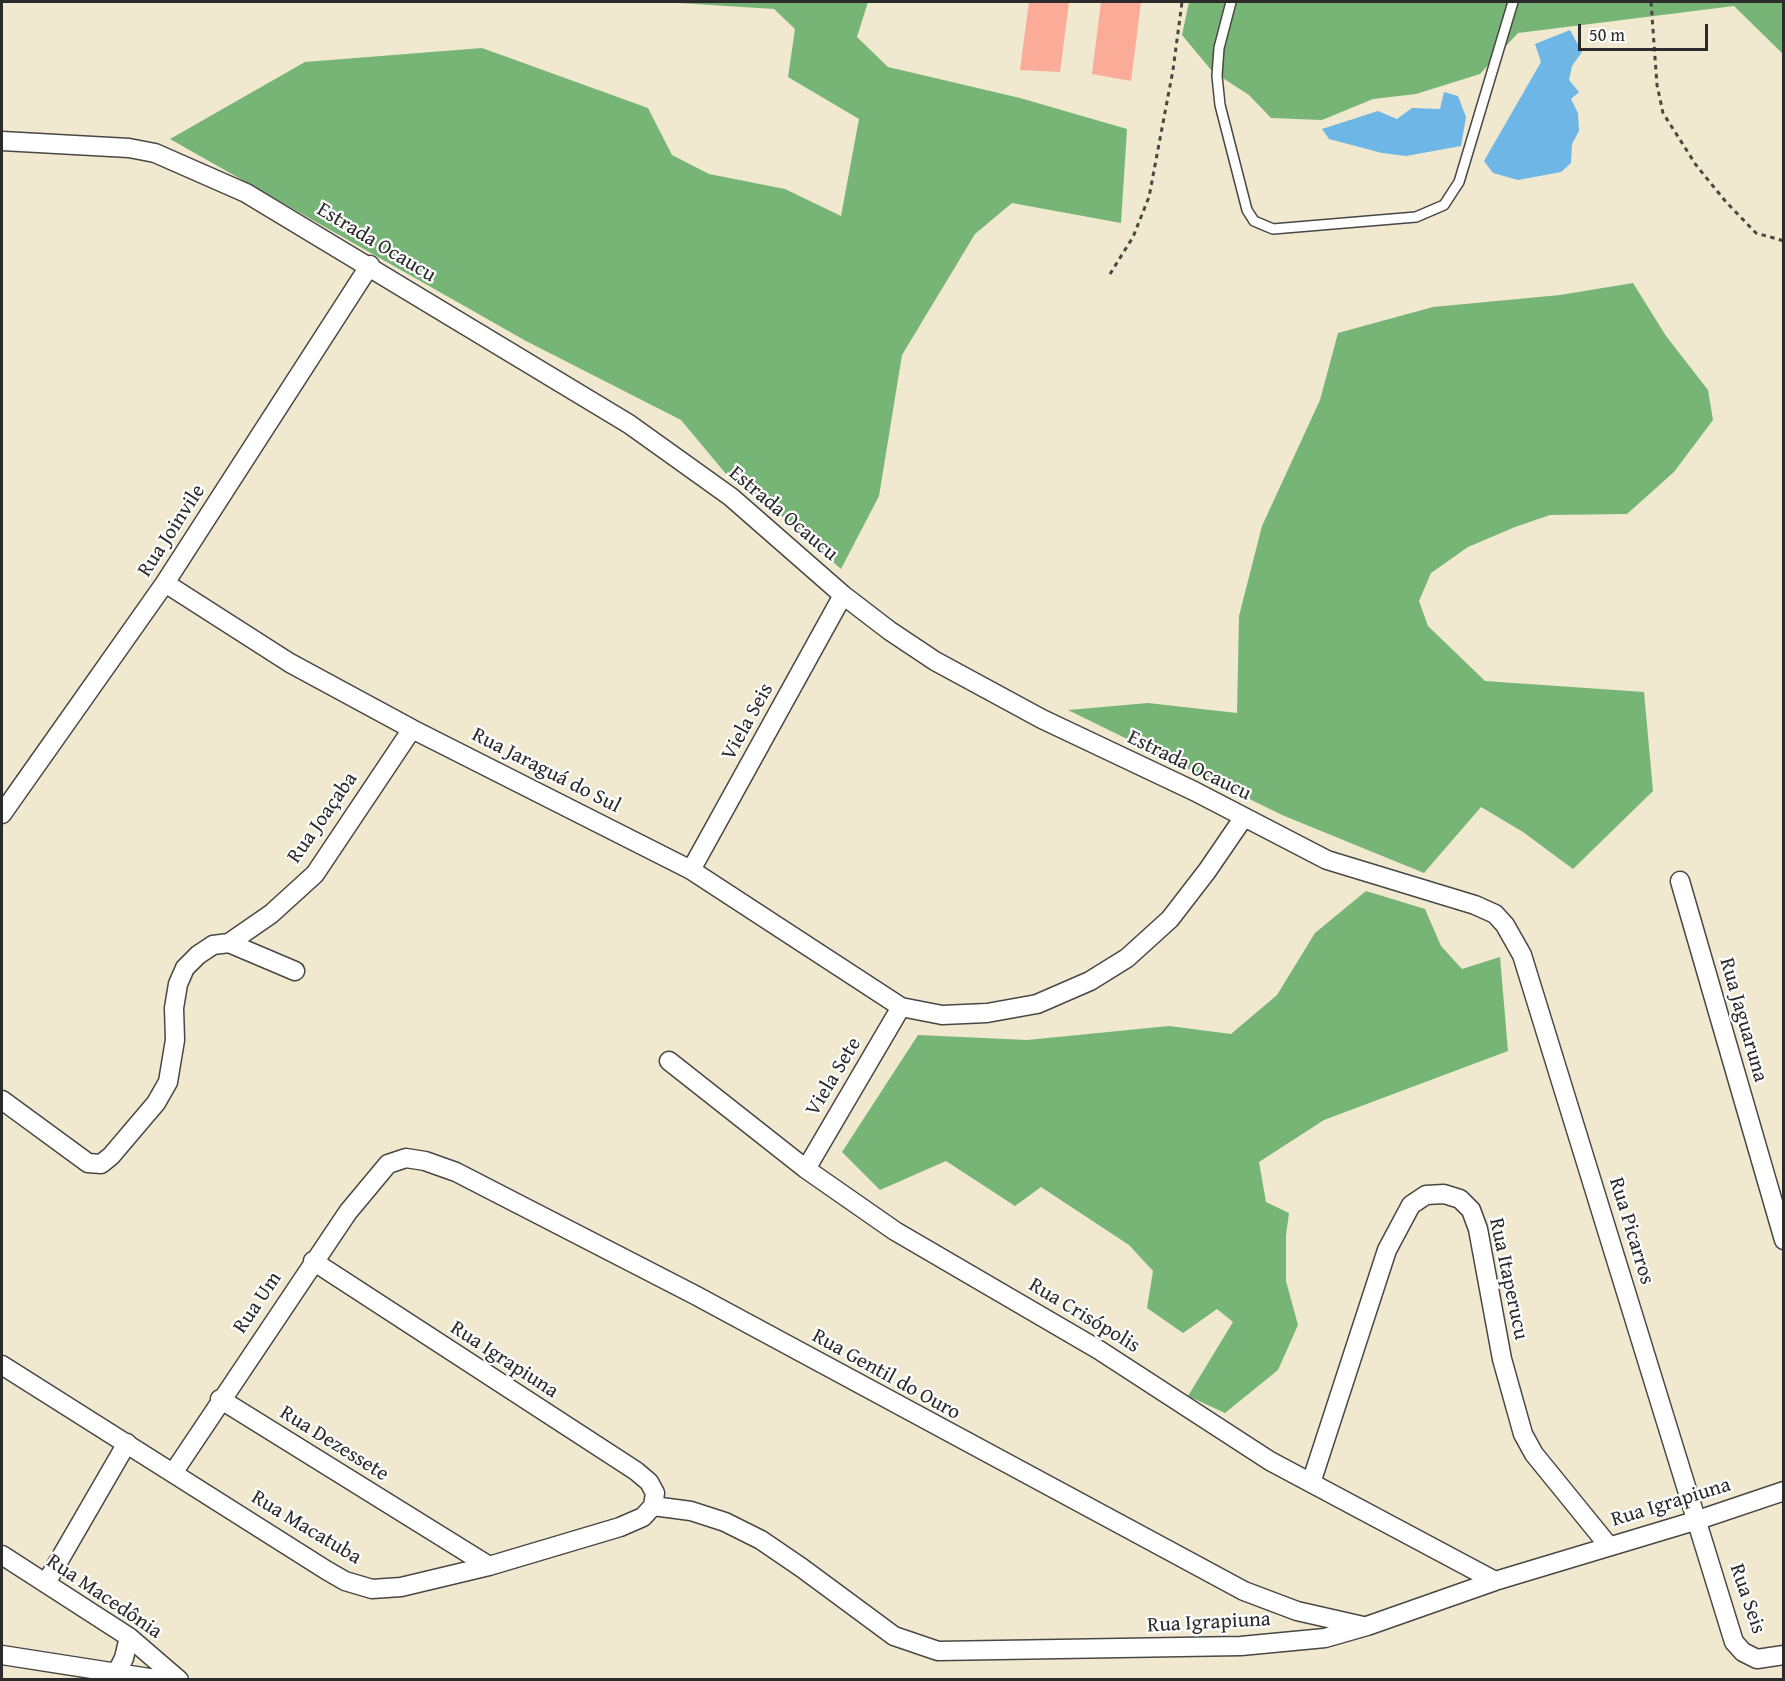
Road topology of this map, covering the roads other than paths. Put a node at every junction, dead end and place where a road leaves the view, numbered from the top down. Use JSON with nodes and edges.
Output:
{"nodes":[{"id":1,"x":1231,"y":2,"type":"edge"},
{"id":2,"x":1513,"y":2,"type":"edge"},
{"id":3,"x":2,"y":141,"type":"edge"},
{"id":4,"x":370,"y":266,"type":"junction"},
{"id":5,"x":165,"y":584,"type":"junction"},
{"id":6,"x":843,"y":595,"type":"junction"},
{"id":7,"x":412,"y":729,"type":"junction"},
{"id":8,"x":2,"y":814,"type":"edge"},
{"id":9,"x":1244,"y":817,"type":"junction"},
{"id":10,"x":691,"y":870,"type":"junction"},
{"id":11,"x":1680,"y":880,"type":"dead end"},
{"id":12,"x":229,"y":944,"type":"junction"},
{"id":13,"x":1522,"y":955,"type":"joint"},
{"id":14,"x":295,"y":971,"type":"dead end"},
{"id":15,"x":901,"y":1008,"type":"junction"},
{"id":16,"x":669,"y":1061,"type":"dead end"},
{"id":17,"x":2,"y":1100,"type":"edge"},
{"id":18,"x":388,"y":1164,"type":"joint"},
{"id":19,"x":806,"y":1169,"type":"junction"},
{"id":20,"x":1784,"y":1240,"type":"edge"},
{"id":21,"x":313,"y":1261,"type":"junction"},
{"id":22,"x":2,"y":1365,"type":"edge"},
{"id":23,"x":220,"y":1399,"type":"junction"},
{"id":24,"x":127,"y":1443,"type":"junction"},
{"id":25,"x":172,"y":1473,"type":"junction"},
{"id":26,"x":1311,"y":1483,"type":"junction"},
{"id":27,"x":1784,"y":1491,"type":"edge"},
{"id":28,"x":653,"y":1506,"type":"junction"},
{"id":29,"x":1698,"y":1520,"type":"junction"},
{"id":30,"x":1608,"y":1545,"type":"junction"},
{"id":31,"x":2,"y":1555,"type":"edge"},
{"id":32,"x":489,"y":1566,"type":"junction"},
{"id":33,"x":1495,"y":1581,"type":"junction"},
{"id":34,"x":46,"y":1583,"type":"junction"},
{"id":35,"x":1367,"y":1626,"type":"junction"},
{"id":36,"x":129,"y":1637,"type":"junction"},
{"id":37,"x":2,"y":1655,"type":"edge"},
{"id":38,"x":1784,"y":1655,"type":"edge"},
{"id":39,"x":117,"y":1672,"type":"junction"},
{"id":40,"x":162,"y":1680,"type":"edge"},
{"id":41,"x":179,"y":1680,"type":"edge"}],
"edges":[{"from":1,"to":2,"type":"lane"},
{"from":3,"to":4,"type":"street","name":"Estrada Ocaucu"},
{"from":4,"to":5,"type":"street","name":"Rua Joinvile"},
{"from":4,"to":6,"type":"street","name":"Estrada Ocaucu"},
{"from":5,"to":7,"type":"street","name":"Rua Jaraguá do Sul"},
{"from":5,"to":8,"type":"street","name":"Rua Joinvile"},
{"from":6,"to":9,"type":"street","name":"Estrada Ocaucu"},
{"from":6,"to":10,"type":"street","name":"Viela Seis"},
{"from":7,"to":10,"type":"street","name":"Rua Jaraguá do Sul"},
{"from":7,"to":12,"type":"street","name":"Rua Joaçaba"},
{"from":9,"to":13,"type":"street","name":"Estrada Ocaucu"},
{"from":9,"to":15,"type":"street"},
{"from":10,"to":15,"type":"street","name":"Rua Jaraguá do Sul"},
{"from":11,"to":20,"type":"street","name":"Rua Jaguaruna"},
{"from":12,"to":14,"type":"street"},
{"from":12,"to":17,"type":"street","name":"Rua Joaçaba"},
{"from":13,"to":29,"type":"street","name":"Rua Picarros"},
{"from":15,"to":19,"type":"street","name":"Viela Sete"},
{"from":16,"to":19,"type":"street","name":"Rua Crisópolis"},
{"from":18,"to":21,"type":"street","name":"Rua Um"},
{"from":18,"to":35,"type":"street","name":"Rua Gentil do Ouro"},
{"from":19,"to":26,"type":"street","name":"Rua Crisópolis"},
{"from":21,"to":23,"type":"street","name":"Rua Um"},
{"from":21,"to":28,"type":"street","name":"Rua Igrapiuna"},
{"from":22,"to":24,"type":"street","name":"Rua Macatuba"},
{"from":23,"to":25,"type":"street","name":"Rua Um"},
{"from":23,"to":32,"type":"street","name":"Rua Dezessete"},
{"from":24,"to":25,"type":"street","name":"Rua Macatuba"},
{"from":24,"to":34,"type":"street"},
{"from":25,"to":32,"type":"street","name":"Rua Macatuba"},
{"from":26,"to":30,"type":"street","name":"Rua Itaperucu"},
{"from":26,"to":33,"type":"street","name":"Rua Crisópolis"},
{"from":27,"to":29,"type":"street","name":"Rua Igrapiuna"},
{"from":28,"to":32,"type":"street","name":"Rua Macatuba"},
{"from":28,"to":35,"type":"street","name":"Rua Igrapiuna"},
{"from":29,"to":30,"type":"street","name":"Rua Igrapiuna"},
{"from":29,"to":38,"type":"street","name":"Rua Seis"},
{"from":30,"to":33,"type":"street","name":"Rua Igrapiuna"},
{"from":31,"to":34,"type":"street","name":"Rua Macedônia"},
{"from":33,"to":35,"type":"street","name":"Rua Igrapiuna"},
{"from":34,"to":36,"type":"street","name":"Rua Macedônia"},
{"from":36,"to":39,"type":"street"},
{"from":36,"to":41,"type":"street","name":"Rua Macedônia"},
{"from":37,"to":39,"type":"street"},
{"from":39,"to":40,"type":"street"}]}
